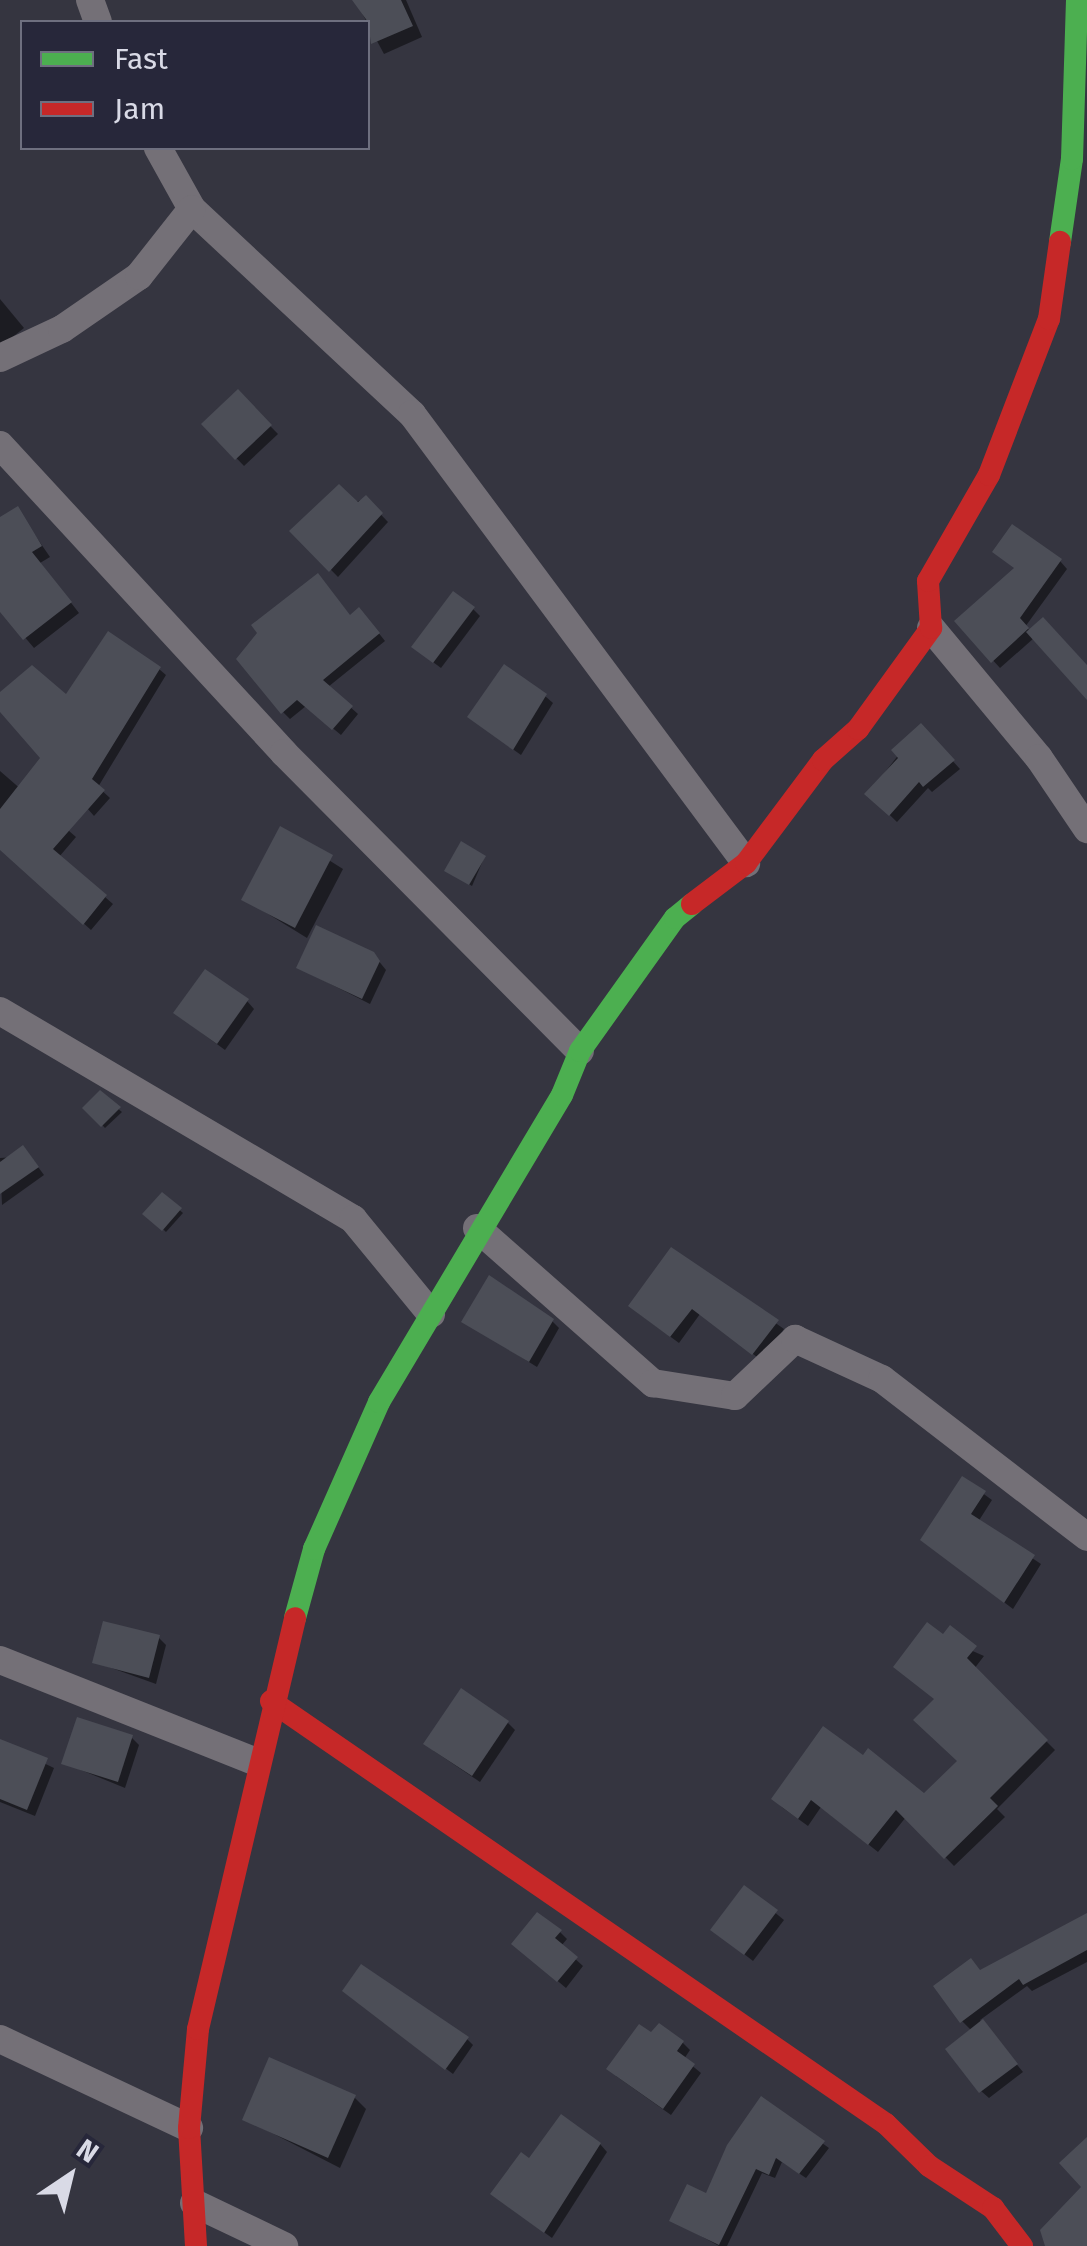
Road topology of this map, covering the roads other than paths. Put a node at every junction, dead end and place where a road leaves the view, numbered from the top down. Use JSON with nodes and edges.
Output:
{"nodes":[{"id":1,"x":1081,"y":8,"type":"edge"},
{"id":2,"x":159,"y":150,"type":"edge"},
{"id":3,"x":192,"y":210,"type":"junction"},
{"id":4,"x":0,"y":358,"type":"edge"},
{"id":5,"x":0,"y":445,"type":"edge"},
{"id":6,"x":932,"y":628,"type":"junction"},
{"id":7,"x":1087,"y":830,"type":"edge"},
{"id":8,"x":746,"y":863,"type":"junction"},
{"id":9,"x":0,"y":1011,"type":"edge"},
{"id":10,"x":580,"y":1050,"type":"junction"},
{"id":11,"x":478,"y":1228,"type":"junction"},
{"id":12,"x":431,"y":1314,"type":"junction"},
{"id":13,"x":1087,"y":1537,"type":"edge"},
{"id":14,"x":0,"y":1660,"type":"edge"},
{"id":15,"x":271,"y":1701,"type":"junction"},
{"id":16,"x":256,"y":1762,"type":"junction"},
{"id":17,"x":0,"y":2040,"type":"edge"},
{"id":18,"x":190,"y":2128,"type":"junction"},
{"id":19,"x":194,"y":2203,"type":"junction"},
{"id":20,"x":196,"y":2246,"type":"edge"},
{"id":21,"x":284,"y":2246,"type":"edge"},
{"id":22,"x":1022,"y":2246,"type":"edge"}],
"edges":[{"from":1,"to":6,"type":"street"},
{"from":2,"to":3,"type":"street"},
{"from":3,"to":4,"type":"street"},
{"from":3,"to":8,"type":"street"},
{"from":5,"to":10,"type":"street"},
{"from":6,"to":7,"type":"street"},
{"from":6,"to":8,"type":"street"},
{"from":8,"to":10,"type":"street"},
{"from":9,"to":12,"type":"street"},
{"from":10,"to":11,"type":"street"},
{"from":11,"to":12,"type":"street"},
{"from":11,"to":13,"type":"street"},
{"from":12,"to":15,"type":"street"},
{"from":14,"to":16,"type":"street"},
{"from":15,"to":16,"type":"street"},
{"from":15,"to":22,"type":"street"},
{"from":16,"to":18,"type":"street"},
{"from":17,"to":18,"type":"street"},
{"from":18,"to":19,"type":"street"},
{"from":19,"to":20,"type":"street"},
{"from":19,"to":21,"type":"street"}]}
